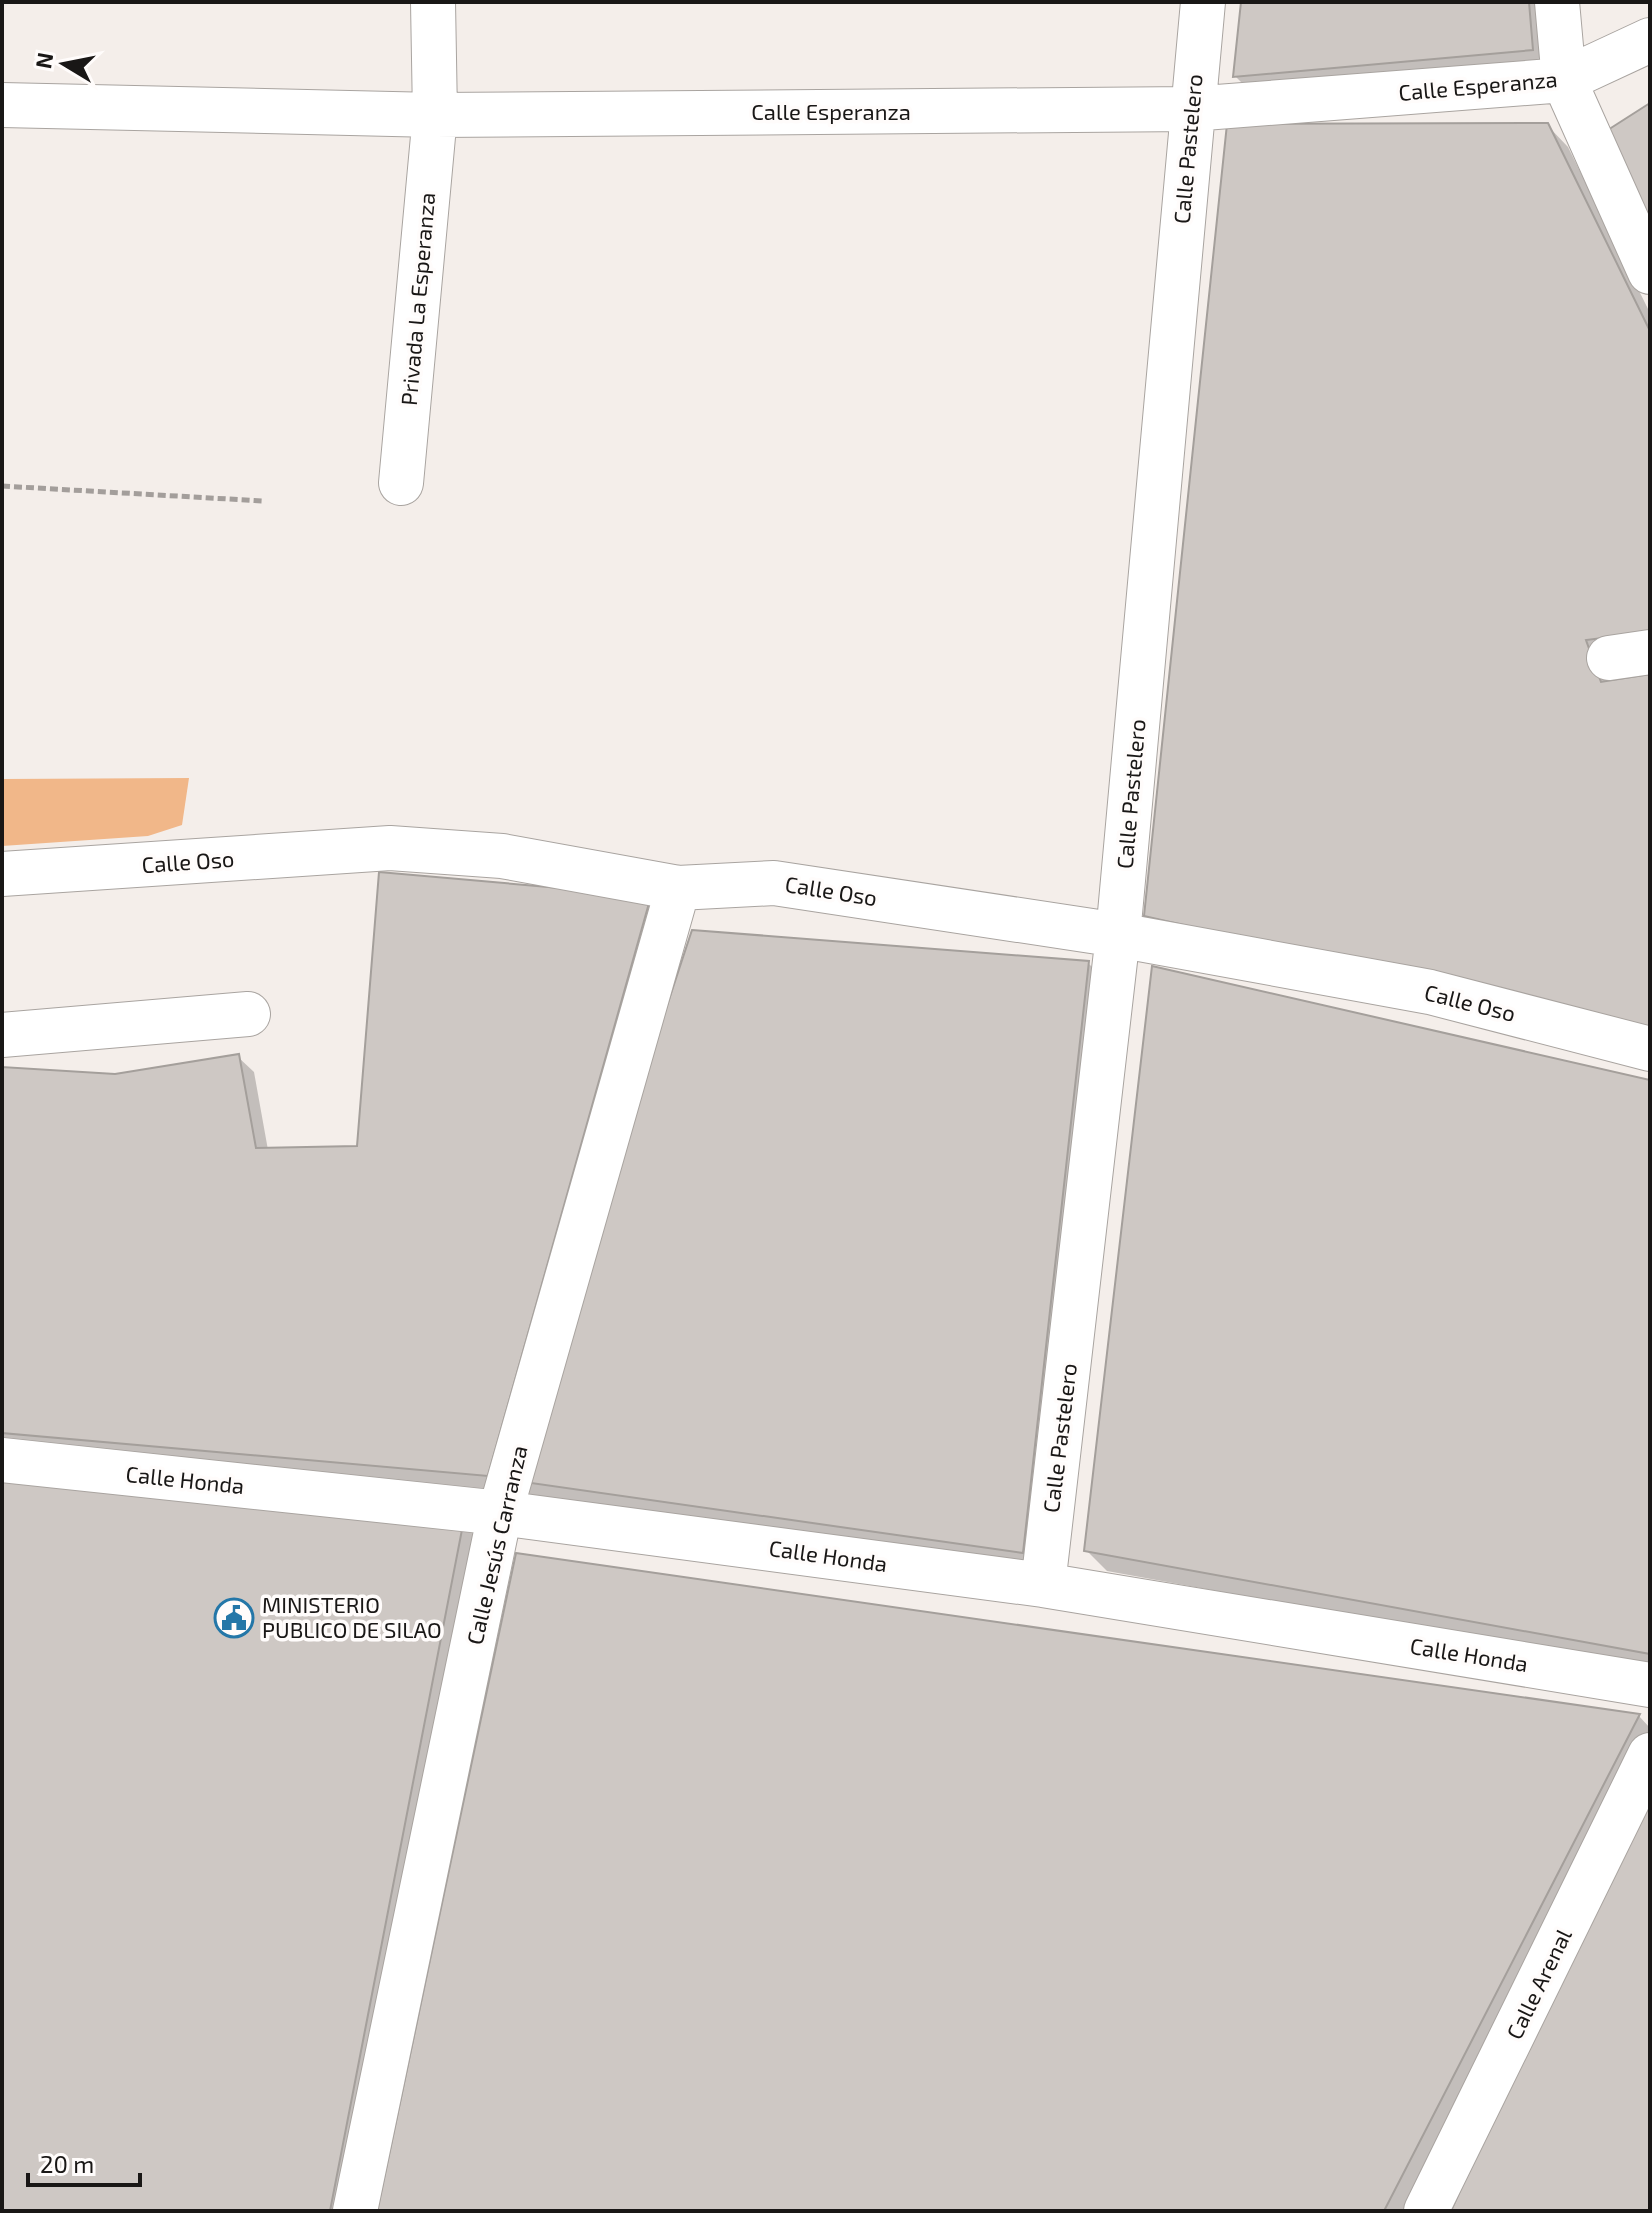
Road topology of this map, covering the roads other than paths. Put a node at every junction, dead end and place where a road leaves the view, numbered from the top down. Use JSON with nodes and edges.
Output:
{"nodes":[{"id":1,"x":433,"y":2,"type":"edge"},
{"id":2,"x":1203,"y":2,"type":"edge"},
{"id":3,"x":1557,"y":2,"type":"edge"},
{"id":4,"x":1573,"y":2,"type":"edge"},
{"id":5,"x":1650,"y":40,"type":"edge"},
{"id":6,"x":1562,"y":66,"type":"junction"},
{"id":7,"x":2,"y":105,"type":"edge"},
{"id":8,"x":1191,"y":109,"type":"junction"},
{"id":9,"x":435,"y":115,"type":"junction"},
{"id":10,"x":1650,"y":272,"type":"edge"},
{"id":11,"x":401,"y":483,"type":"dead end"},
{"id":12,"x":2,"y":874,"type":"edge"},
{"id":13,"x":678,"y":888,"type":"junction"},
{"id":14,"x":1118,"y":935,"type":"junction"},
{"id":15,"x":248,"y":1014,"type":"dead end"},
{"id":16,"x":2,"y":1035,"type":"edge"},
{"id":17,"x":1650,"y":1049,"type":"edge"},
{"id":18,"x":2,"y":1460,"type":"edge"},
{"id":19,"x":500,"y":1513,"type":"junction"},
{"id":20,"x":1043,"y":1585,"type":"junction"},
{"id":21,"x":1650,"y":1685,"type":"edge"},
{"id":22,"x":1650,"y":1755,"type":"edge"},
{"id":23,"x":355,"y":2211,"type":"edge"},
{"id":24,"x":1426,"y":2211,"type":"edge"}],
"edges":[{"from":1,"to":9,"type":"street","name":"Privada La Esperanza"},
{"from":2,"to":8,"type":"street","name":"Calle Pastelero"},
{"from":3,"to":6,"type":"street"},
{"from":4,"to":6,"type":"street"},
{"from":5,"to":6,"type":"street","name":"Calle Esperanza"},
{"from":6,"to":8,"type":"street","name":"Calle Esperanza"},
{"from":6,"to":10,"type":"street"},
{"from":7,"to":9,"type":"street","name":"Calle Esperanza"},
{"from":8,"to":9,"type":"street","name":"Calle Esperanza"},
{"from":8,"to":14,"type":"street","name":"Calle Pastelero"},
{"from":9,"to":11,"type":"street","name":"Privada La Esperanza"},
{"from":12,"to":13,"type":"street","name":"Calle Oso"},
{"from":13,"to":14,"type":"street","name":"Calle Oso"},
{"from":13,"to":19,"type":"street","name":"Calle Jesús Carranza"},
{"from":14,"to":17,"type":"street","name":"Calle Oso"},
{"from":14,"to":20,"type":"street","name":"Calle Pastelero"},
{"from":15,"to":16,"type":"street"},
{"from":18,"to":19,"type":"street","name":"Calle Honda"},
{"from":19,"to":20,"type":"street","name":"Calle Honda"},
{"from":19,"to":23,"type":"street","name":"Calle Jesús Carranza"},
{"from":20,"to":21,"type":"street","name":"Calle Honda"},
{"from":22,"to":24,"type":"street","name":"Calle Arenal"}]}
